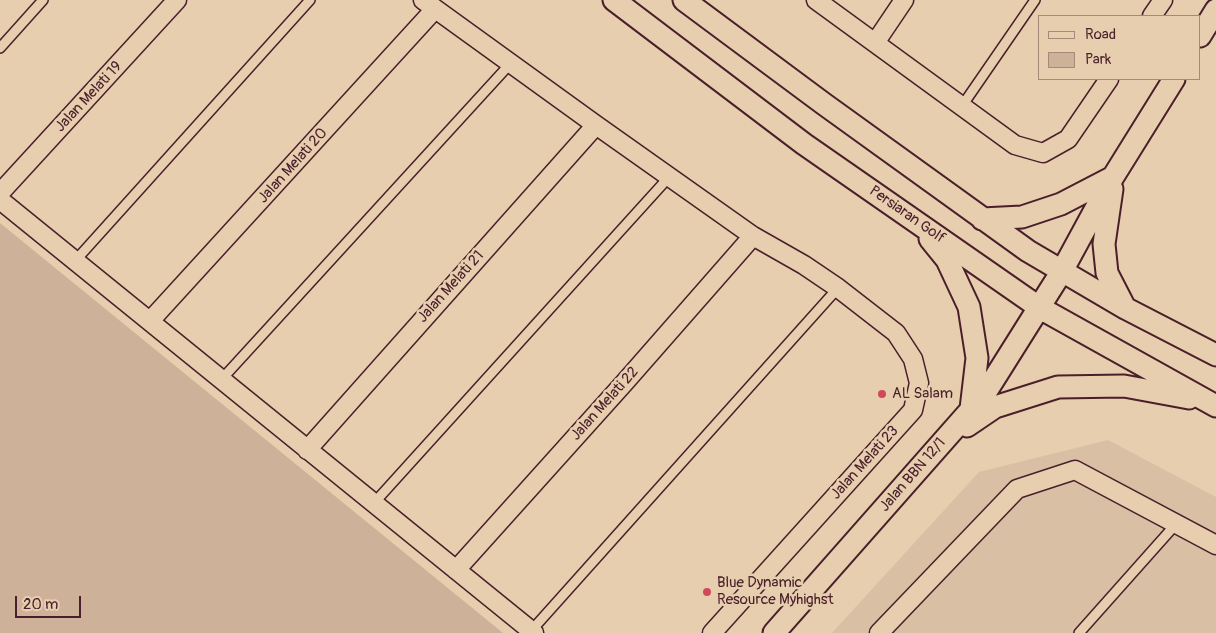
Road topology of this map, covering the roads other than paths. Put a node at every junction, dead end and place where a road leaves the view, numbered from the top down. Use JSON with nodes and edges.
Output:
{"nodes":[{"id":1,"x":43,"y":0,"type":"edge"},
{"id":2,"x":177,"y":0,"type":"edge"},
{"id":3,"x":310,"y":0,"type":"edge"},
{"id":4,"x":614,"y":0,"type":"edge"},
{"id":5,"x":684,"y":0,"type":"edge"},
{"id":6,"x":816,"y":0,"type":"edge"},
{"id":7,"x":904,"y":0,"type":"edge"},
{"id":8,"x":1035,"y":0,"type":"edge"},
{"id":9,"x":1163,"y":0,"type":"edge"},
{"id":10,"x":429,"y":5,"type":"edge"},
{"id":11,"x":1216,"y":10,"type":"edge"},
{"id":12,"x":1153,"y":15,"type":"edge"},
{"id":13,"x":1201,"y":34,"type":"edge"},
{"id":14,"x":875,"y":43,"type":"junction"},
{"id":15,"x":0,"y":48,"type":"edge"},
{"id":16,"x":510,"y":64,"type":"junction"},
{"id":17,"x":1108,"y":80,"type":"edge"},
{"id":18,"x":1173,"y":80,"type":"edge"},
{"id":19,"x":962,"y":106,"type":"junction"},
{"id":20,"x":596,"y":125,"type":"junction"},
{"id":21,"x":1118,"y":170,"type":"junction"},
{"id":22,"x":669,"y":177,"type":"junction"},
{"id":23,"x":0,"y":194,"type":"edge"},
{"id":24,"x":0,"y":200,"type":"edge"},
{"id":25,"x":982,"y":219,"type":"junction"},
{"id":26,"x":914,"y":221,"type":"junction"},
{"id":27,"x":753,"y":236,"type":"junction"},
{"id":28,"x":75,"y":261,"type":"junction"},
{"id":29,"x":1062,"y":271,"type":"junction"},
{"id":30,"x":838,"y":288,"type":"junction"},
{"id":31,"x":1040,"y":308,"type":"junction"},
{"id":32,"x":1125,"y":308,"type":"junction"},
{"id":33,"x":150,"y":321,"type":"junction"},
{"id":34,"x":1216,"y":355,"type":"edge"},
{"id":35,"x":221,"y":380,"type":"junction"},
{"id":36,"x":1211,"y":403,"type":"edge"},
{"id":37,"x":971,"y":409,"type":"junction"},
{"id":38,"x":941,"y":444,"type":"junction"},
{"id":39,"x":307,"y":450,"type":"junction"},
{"id":40,"x":374,"y":503,"type":"junction"},
{"id":41,"x":1176,"y":524,"type":"junction"},
{"id":42,"x":1216,"y":545,"type":"edge"},
{"id":43,"x":456,"y":570,"type":"junction"},
{"id":44,"x":532,"y":632,"type":"edge"},
{"id":45,"x":712,"y":633,"type":"edge"},
{"id":46,"x":774,"y":633,"type":"edge"},
{"id":47,"x":879,"y":633,"type":"edge"},
{"id":48,"x":1079,"y":633,"type":"edge"}],
"edges":[{"from":1,"to":15,"type":"lane"},
{"from":2,"to":23,"type":"street","name":"Jalan Melati 19"},
{"from":3,"to":28,"type":"lane"},
{"from":4,"to":26,"type":"street","name":"Persiaran Golf"},
{"from":5,"to":25,"type":"street"},
{"from":6,"to":14,"type":"street"},
{"from":7,"to":14,"type":"street"},
{"from":8,"to":19,"type":"lane"},
{"from":9,"to":12,"type":"street"},
{"from":10,"to":16,"type":"street","name":"Jalan Melati 23"},
{"from":10,"to":33,"type":"street","name":"Jalan Melati 20"},
{"from":11,"to":13,"type":"street"},
{"from":14,"to":19,"type":"street"},
{"from":16,"to":20,"type":"street","name":"Jalan Melati 23"},
{"from":16,"to":35,"type":"lane"},
{"from":17,"to":19,"type":"street"},
{"from":18,"to":21,"type":"street","name":"Jalan BBN 12/1"},
{"from":20,"to":22,"type":"street","name":"Jalan Melati 23"},
{"from":20,"to":39,"type":"street","name":"Jalan Melati 21"},
{"from":21,"to":25,"type":"street"},
{"from":21,"to":29,"type":"street","name":"Jalan BBN 12/1"},
{"from":21,"to":32,"type":"street"},
{"from":22,"to":27,"type":"street","name":"Jalan Melati 23"},
{"from":22,"to":40,"type":"lane"},
{"from":24,"to":28,"type":"street"},
{"from":25,"to":29,"type":"street"},
{"from":26,"to":31,"type":"street","name":"Persiaran Golf"},
{"from":26,"to":37,"type":"street"},
{"from":27,"to":30,"type":"street","name":"Jalan Melati 23"},
{"from":27,"to":43,"type":"street","name":"Jalan Melati 22"},
{"from":28,"to":33,"type":"street"},
{"from":29,"to":31,"type":"street","name":"Jalan BBN 12/1"},
{"from":29,"to":32,"type":"street"},
{"from":30,"to":44,"type":"lane"},
{"from":30,"to":45,"type":"street","name":"Jalan Melati 23"},
{"from":31,"to":36,"type":"street","name":"Persiaran Golf"},
{"from":31,"to":37,"type":"street","name":"Jalan BBN 12/1"},
{"from":32,"to":34,"type":"street"},
{"from":33,"to":35,"type":"street"},
{"from":35,"to":39,"type":"street"},
{"from":36,"to":38,"type":"street"},
{"from":37,"to":38,"type":"street","name":"Jalan BBN 12/1"},
{"from":38,"to":46,"type":"street","name":"Jalan BBN 12/1"},
{"from":39,"to":40,"type":"street"},
{"from":40,"to":43,"type":"street"},
{"from":41,"to":42,"type":"street"},
{"from":41,"to":47,"type":"street"},
{"from":41,"to":48,"type":"lane"},
{"from":43,"to":44,"type":"street"}]}
